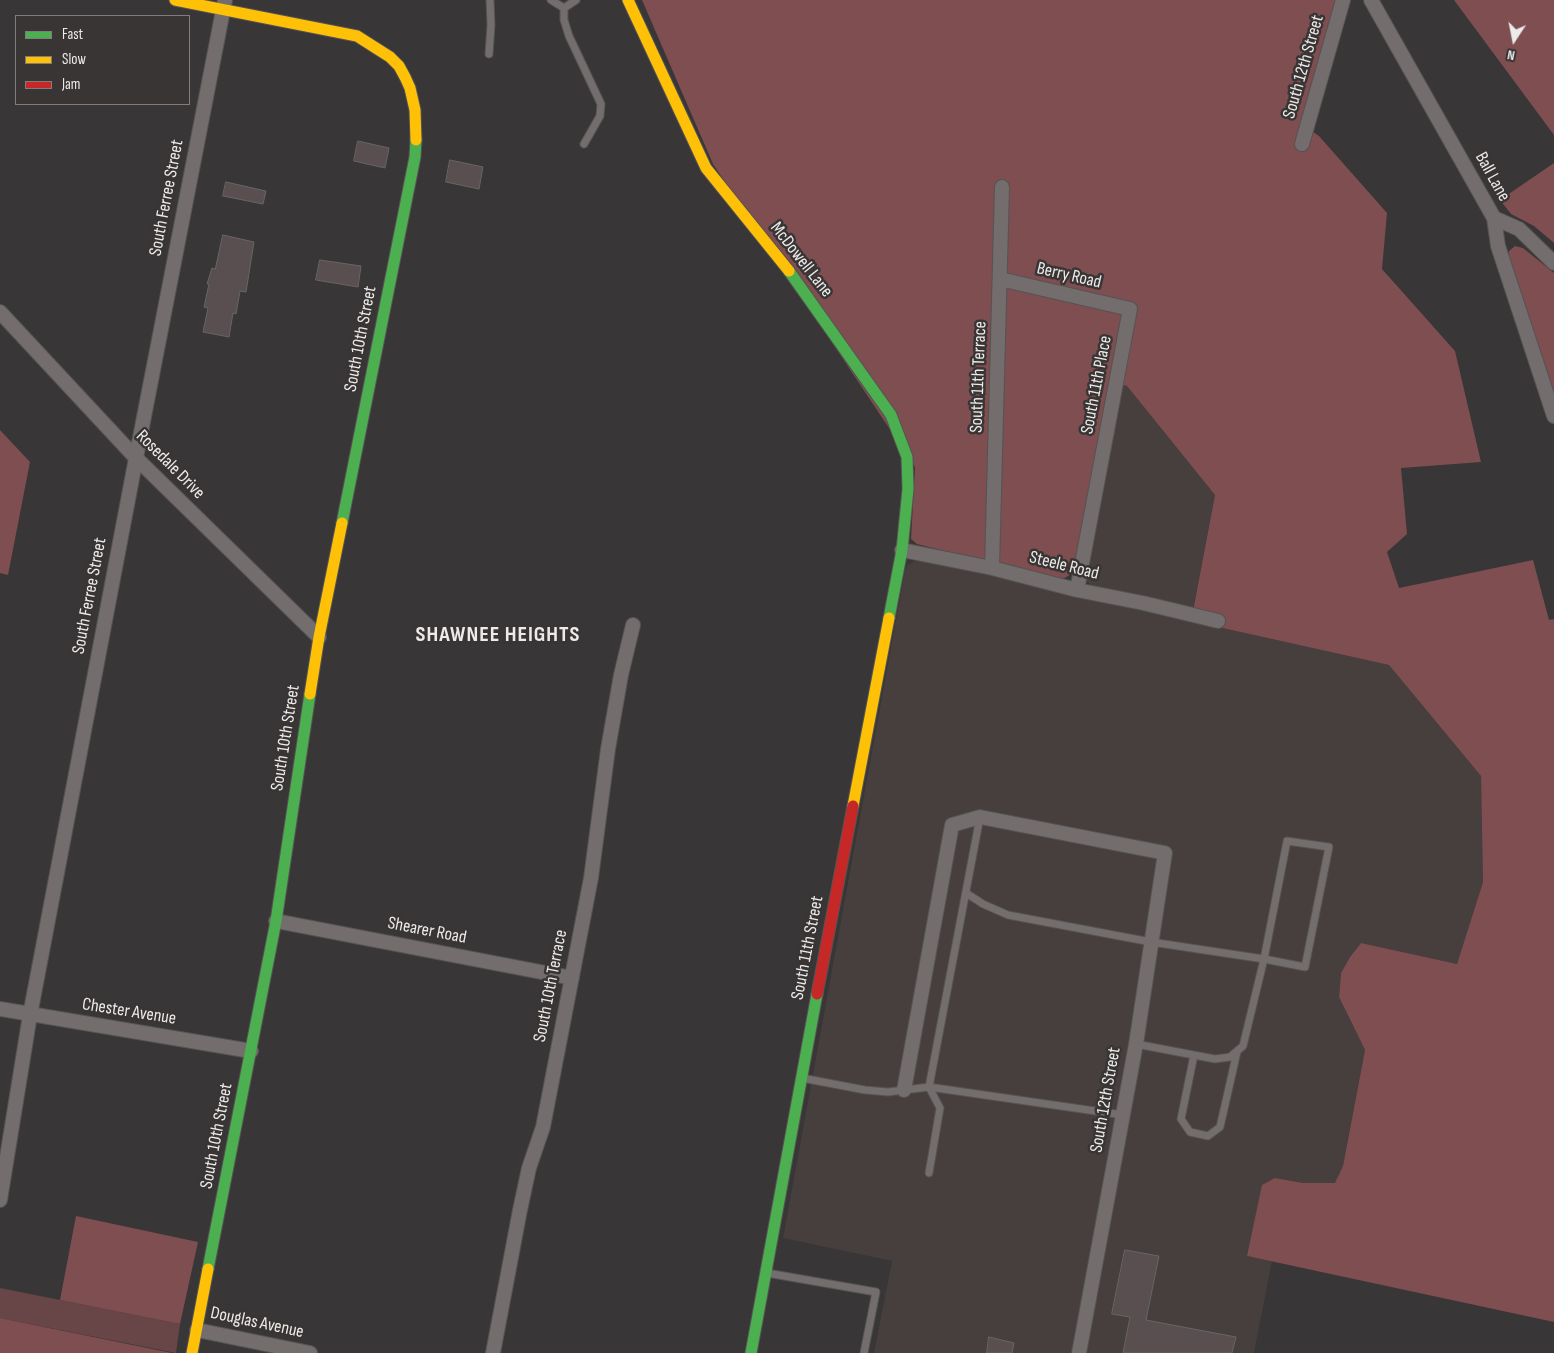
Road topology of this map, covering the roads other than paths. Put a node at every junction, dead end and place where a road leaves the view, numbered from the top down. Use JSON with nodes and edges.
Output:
{"nodes":[{"id":1,"x":174,"y":0,"type":"edge"},
{"id":2,"x":490,"y":0,"type":"edge"},
{"id":3,"x":551,"y":0,"type":"edge"},
{"id":4,"x":576,"y":0,"type":"edge"},
{"id":5,"x":628,"y":0,"type":"edge"},
{"id":6,"x":1343,"y":0,"type":"edge"},
{"id":7,"x":1371,"y":0,"type":"edge"},
{"id":8,"x":224,"y":5,"type":"edge"},
{"id":9,"x":564,"y":8,"type":"junction"},
{"id":10,"x":489,"y":54,"type":"dead end"},
{"id":11,"x":584,"y":144,"type":"dead end"},
{"id":12,"x":1302,"y":144,"type":"dead end"},
{"id":13,"x":1002,"y":187,"type":"dead end"},
{"id":14,"x":1494,"y":218,"type":"junction"},
{"id":15,"x":1554,"y":263,"type":"edge"},
{"id":16,"x":1000,"y":279,"type":"junction"},
{"id":17,"x":1130,"y":309,"type":"joint"},
{"id":18,"x":0,"y":312,"type":"edge"},
{"id":19,"x":1554,"y":416,"type":"edge"},
{"id":20,"x":136,"y":458,"type":"junction"},
{"id":21,"x":902,"y":550,"type":"junction"},
{"id":22,"x":992,"y":568,"type":"junction"},
{"id":23,"x":1077,"y":590,"type":"junction"},
{"id":24,"x":1218,"y":621,"type":"dead end"},
{"id":25,"x":633,"y":624,"type":"dead end"},
{"id":26,"x":319,"y":637,"type":"junction"},
{"id":27,"x":980,"y":816,"type":"junction"},
{"id":28,"x":966,"y":893,"type":"junction"},
{"id":29,"x":276,"y":921,"type":"junction"},
{"id":30,"x":1152,"y":942,"type":"junction"},
{"id":31,"x":1264,"y":959,"type":"junction"},
{"id":32,"x":572,"y":978,"type":"junction"},
{"id":33,"x":0,"y":1009,"type":"edge"},
{"id":34,"x":30,"y":1015,"type":"junction"},
{"id":35,"x":1136,"y":1044,"type":"junction"},
{"id":36,"x":251,"y":1051,"type":"junction"},
{"id":37,"x":1237,"y":1051,"type":"junction"},
{"id":38,"x":1194,"y":1055,"type":"junction"},
{"id":39,"x":801,"y":1078,"type":"junction"},
{"id":40,"x":929,"y":1087,"type":"junction"},
{"id":41,"x":904,"y":1090,"type":"junction"},
{"id":42,"x":1123,"y":1115,"type":"junction"},
{"id":43,"x":929,"y":1173,"type":"dead end"},
{"id":44,"x":0,"y":1200,"type":"edge"},
{"id":45,"x":766,"y":1272,"type":"junction"},
{"id":46,"x":197,"y":1330,"type":"junction"},
{"id":47,"x":192,"y":1353,"type":"edge"},
{"id":48,"x":310,"y":1353,"type":"edge"},
{"id":49,"x":493,"y":1353,"type":"edge"},
{"id":50,"x":751,"y":1353,"type":"edge"},
{"id":51,"x":864,"y":1353,"type":"edge"},
{"id":52,"x":1079,"y":1353,"type":"edge"}],
"edges":[{"from":1,"to":8,"type":"street","name":"South 10th Street"},
{"from":2,"to":10,"type":"lane"},
{"from":3,"to":9,"type":"lane"},
{"from":4,"to":9,"type":"lane"},
{"from":5,"to":21,"type":"street","name":"McDowell Lane"},
{"from":6,"to":12,"type":"street","name":"South 12th Street"},
{"from":7,"to":14,"type":"street","name":"Ball Lane"},
{"from":8,"to":20,"type":"street","name":"South Ferree Street"},
{"from":8,"to":26,"type":"street","name":"South 10th Street"},
{"from":9,"to":11,"type":"lane"},
{"from":13,"to":16,"type":"street","name":"South 11th Terrace"},
{"from":14,"to":15,"type":"street"},
{"from":14,"to":19,"type":"street","name":"Ball Lane"},
{"from":16,"to":17,"type":"street","name":"Berry Road"},
{"from":16,"to":22,"type":"street","name":"South 11th Terrace"},
{"from":17,"to":23,"type":"street","name":"South 11th Place"},
{"from":18,"to":20,"type":"street","name":"Rosedale Drive"},
{"from":20,"to":26,"type":"street","name":"Rosedale Drive"},
{"from":20,"to":34,"type":"street","name":"South Ferree Street"},
{"from":21,"to":22,"type":"street","name":"Steele Road"},
{"from":21,"to":39,"type":"street","name":"South 11th Street"},
{"from":22,"to":23,"type":"street","name":"Steele Road"},
{"from":23,"to":24,"type":"street","name":"Steele Road"},
{"from":25,"to":32,"type":"street","name":"South 10th Terrace"},
{"from":26,"to":29,"type":"street","name":"South 10th Street"},
{"from":27,"to":28,"type":"lane"},
{"from":27,"to":30,"type":"street","name":"South 12th Street"},
{"from":27,"to":41,"type":"street"},
{"from":28,"to":30,"type":"lane"},
{"from":28,"to":40,"type":"lane"},
{"from":29,"to":32,"type":"street","name":"Shearer Road"},
{"from":29,"to":36,"type":"street","name":"South 10th Street"},
{"from":30,"to":31,"type":"lane"},
{"from":30,"to":35,"type":"street","name":"South 12th Street"},
{"from":31,"to":31,"type":"lane"},
{"from":31,"to":37,"type":"lane"},
{"from":32,"to":49,"type":"street","name":"South 10th Terrace"},
{"from":33,"to":34,"type":"street","name":"Chester Avenue"},
{"from":34,"to":36,"type":"street","name":"Chester Avenue"},
{"from":34,"to":44,"type":"street","name":"South Ferree Street"},
{"from":35,"to":38,"type":"lane"},
{"from":35,"to":42,"type":"street","name":"South 12th Street"},
{"from":36,"to":46,"type":"street","name":"South 10th Street"},
{"from":37,"to":38,"type":"lane"},
{"from":37,"to":38,"type":"lane"},
{"from":39,"to":41,"type":"lane"},
{"from":39,"to":45,"type":"street","name":"South 11th Street"},
{"from":40,"to":41,"type":"lane"},
{"from":40,"to":42,"type":"lane"},
{"from":40,"to":43,"type":"lane"},
{"from":42,"to":52,"type":"street","name":"South 12th Street"},
{"from":45,"to":50,"type":"street","name":"South 11th Street"},
{"from":45,"to":51,"type":"lane"},
{"from":46,"to":47,"type":"street","name":"South 10th Street"},
{"from":46,"to":48,"type":"street","name":"Douglas Avenue"}]}
